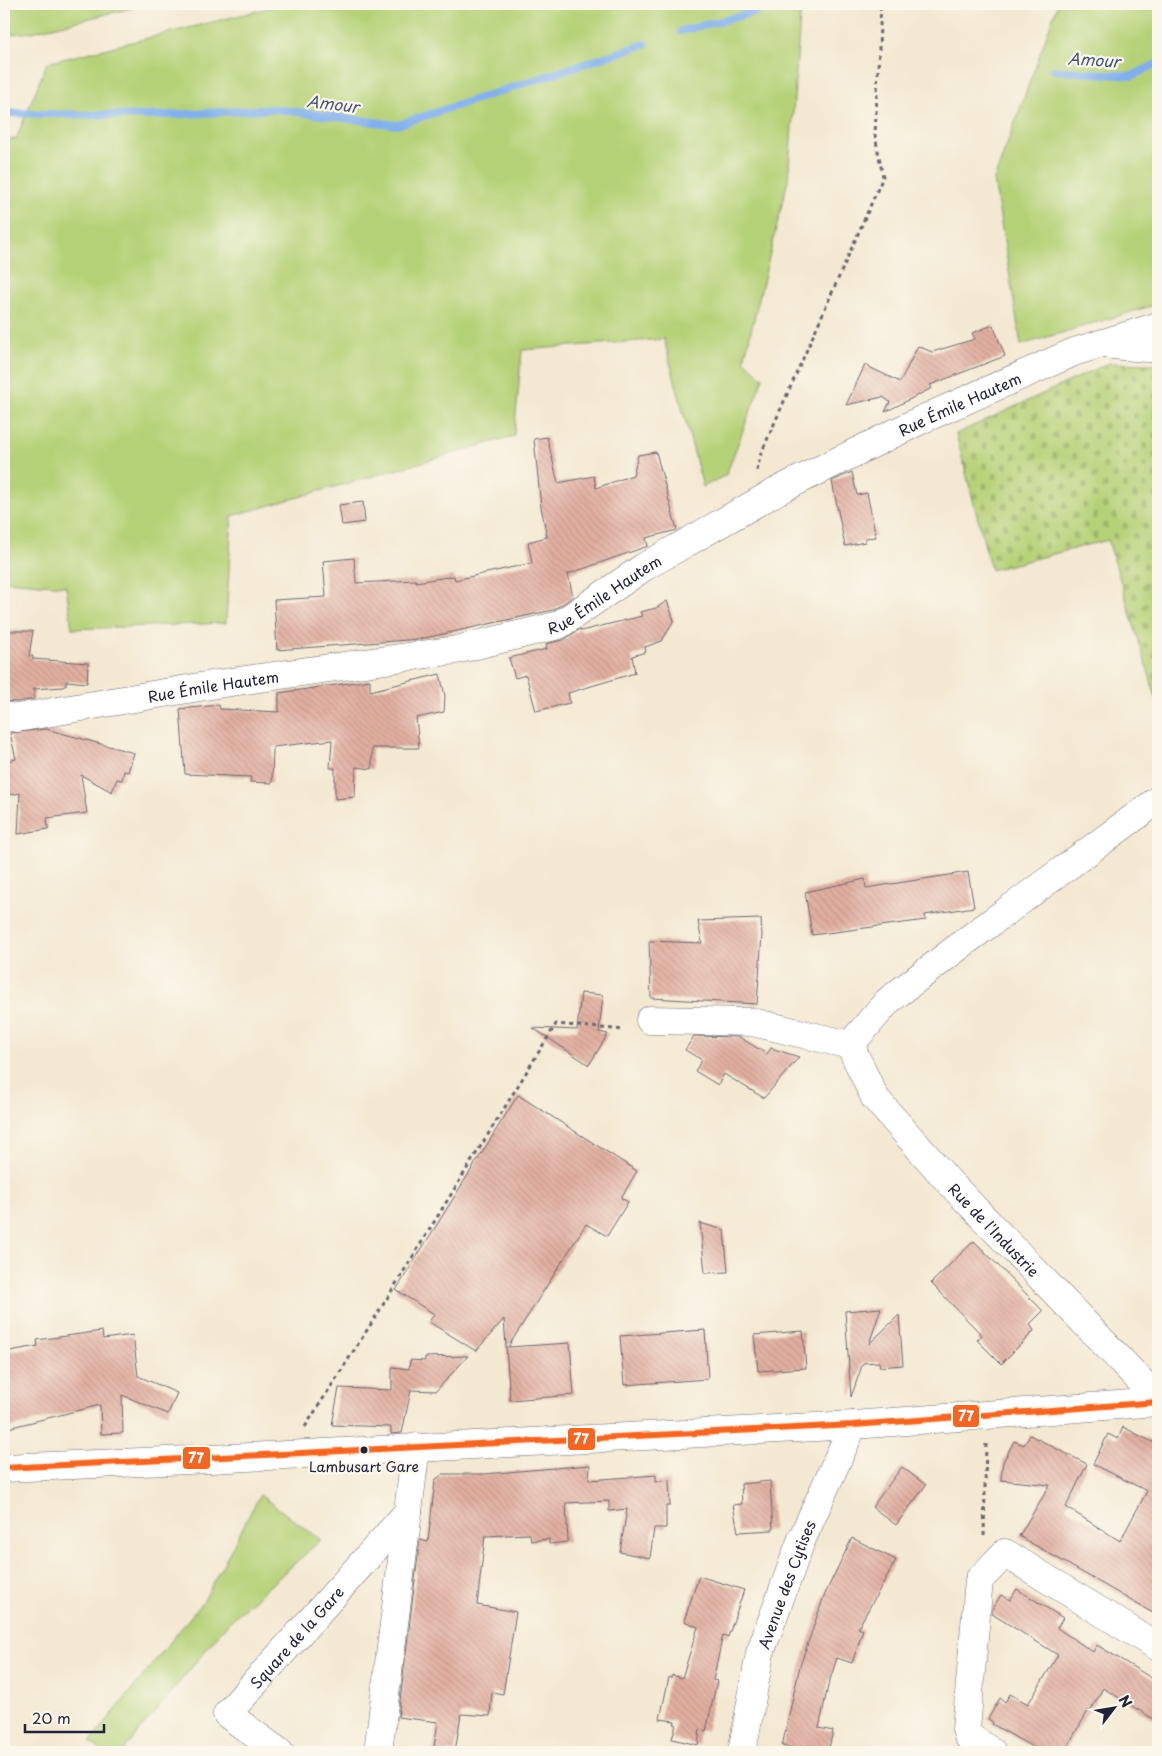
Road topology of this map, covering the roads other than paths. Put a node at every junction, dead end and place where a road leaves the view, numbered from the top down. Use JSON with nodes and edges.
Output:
{"nodes":[{"id":1,"x":1158,"y":326,"type":"edge"},
{"id":2,"x":1100,"y":344,"type":"junction"},
{"id":3,"x":1158,"y":349,"type":"edge"},
{"id":4,"x":4,"y":716,"type":"edge"},
{"id":5,"x":1158,"y":800,"type":"edge"},
{"id":6,"x":650,"y":1020,"type":"road end"},
{"id":7,"x":850,"y":1045,"type":"junction"},
{"id":8,"x":1158,"y":1401,"type":"edge"},
{"id":9,"x":853,"y":1425,"type":"junction"},
{"id":10,"x":416,"y":1447,"type":"junction"},
{"id":11,"x":4,"y":1468,"type":"edge"},
{"id":12,"x":408,"y":1512,"type":"junction"},
{"id":13,"x":1158,"y":1647,"type":"edge"},
{"id":14,"x":279,"y":1752,"type":"edge"},
{"id":15,"x":378,"y":1752,"type":"edge"},
{"id":16,"x":742,"y":1752,"type":"edge"},
{"id":17,"x":992,"y":1752,"type":"edge"}],
"edges":[{"from":1,"to":2,"type":"street","name":"Rue Émile Hautem"},
{"from":2,"to":3,"type":"street"},
{"from":2,"to":4,"type":"street","name":"Rue Émile Hautem"},
{"from":5,"to":7,"type":"street"},
{"from":6,"to":7,"type":"street"},
{"from":7,"to":8,"type":"street","name":"Rue de l'Industrie"},
{"from":8,"to":9,"type":"street"},
{"from":9,"to":10,"type":"street"},
{"from":9,"to":16,"type":"street","name":"Avenue des Cytises"},
{"from":10,"to":11,"type":"street"},
{"from":10,"to":12,"type":"street"},
{"from":12,"to":14,"type":"street","name":"Square de la Gare"},
{"from":12,"to":15,"type":"street"},
{"from":13,"to":17,"type":"street"}]}
